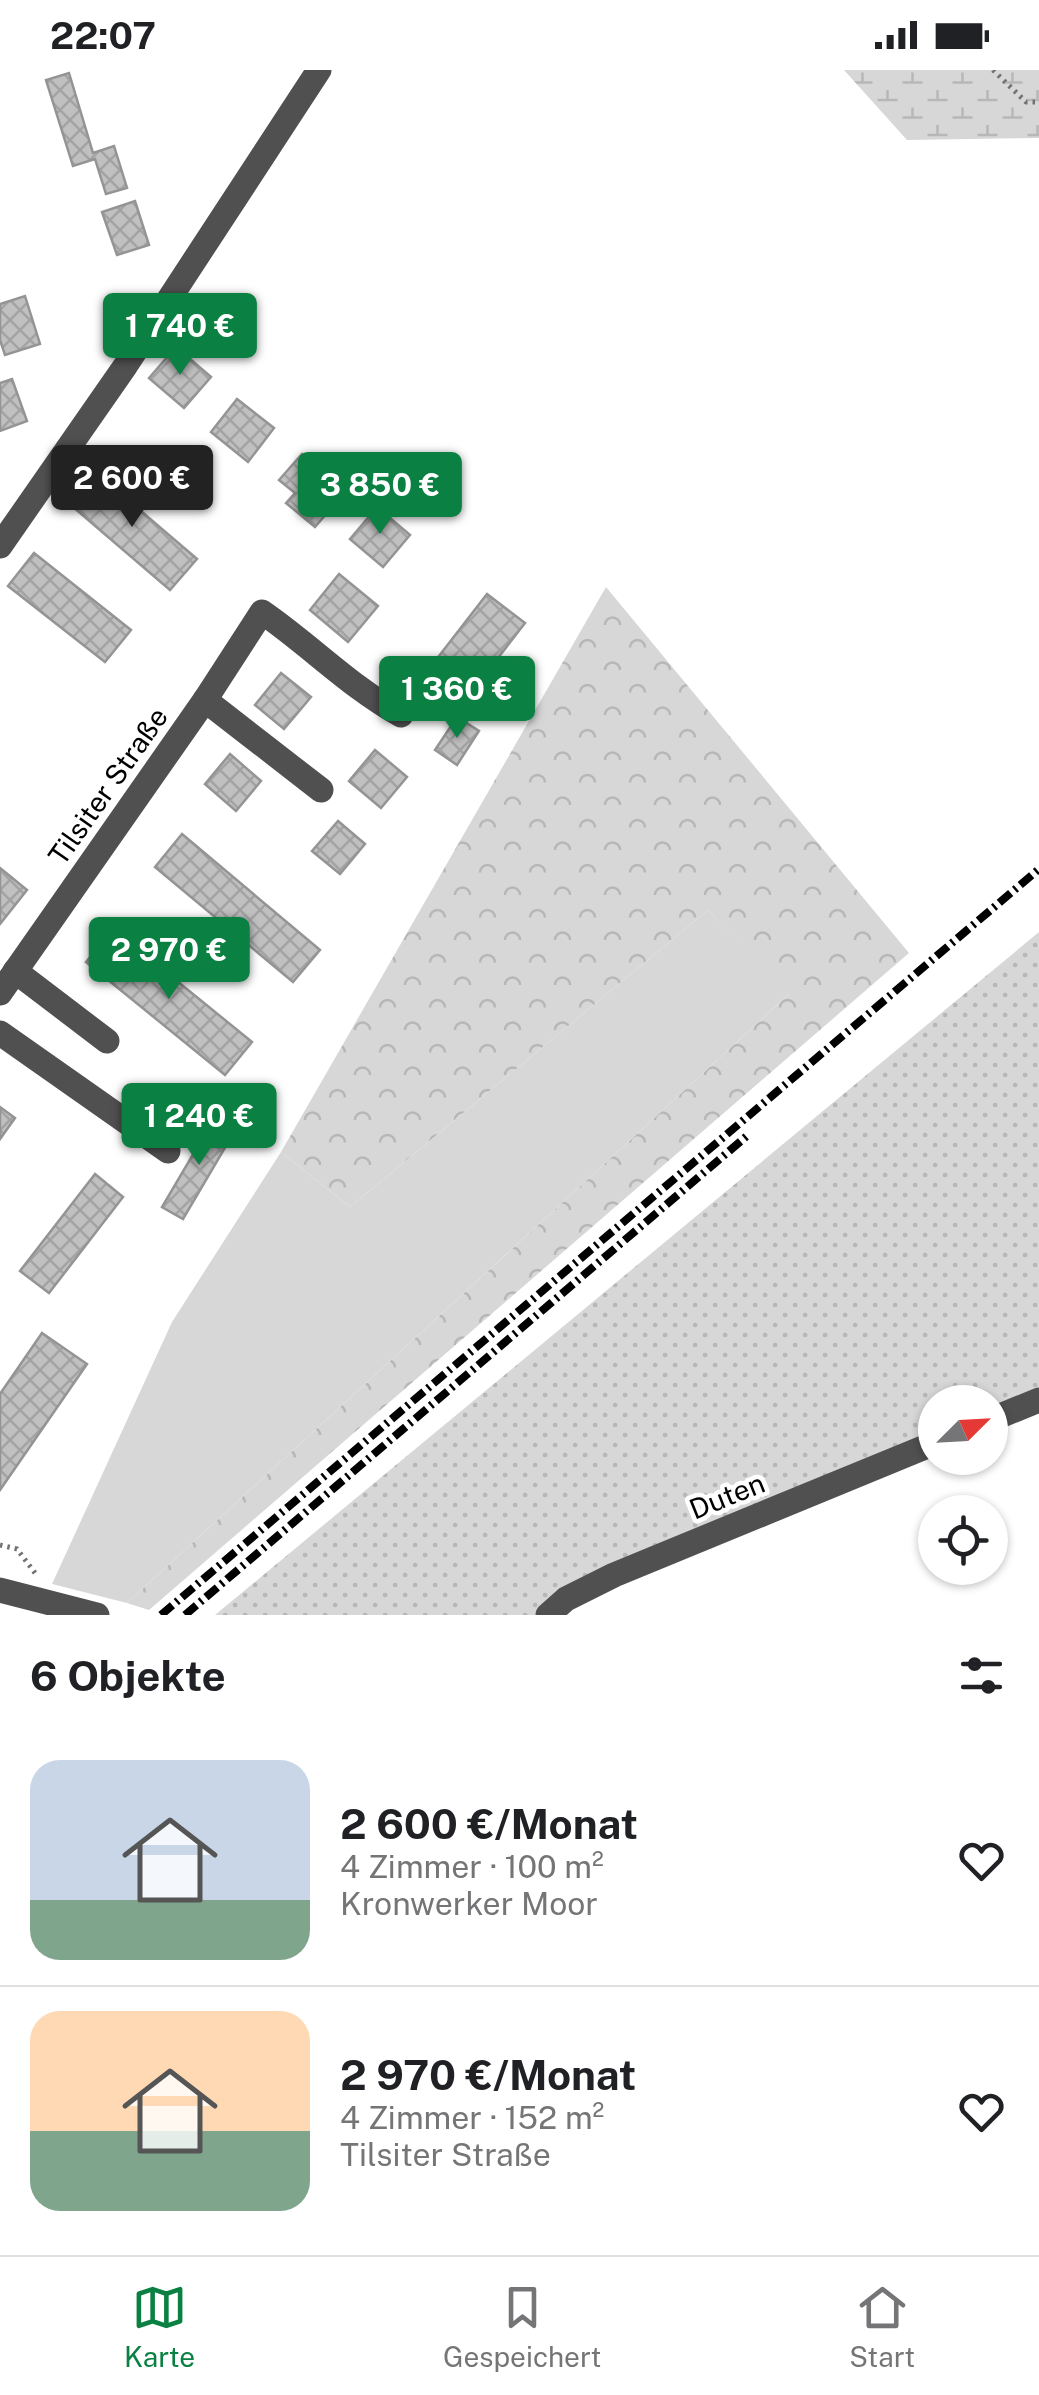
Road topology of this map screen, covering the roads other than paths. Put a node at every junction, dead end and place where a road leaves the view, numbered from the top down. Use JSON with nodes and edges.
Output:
{"nodes":[{"id":1,"x":319,"y":70,"type":"edge"},
{"id":2,"x":0,"y":546,"type":"edge"},
{"id":3,"x":205,"y":700,"type":"junction"},
{"id":4,"x":401,"y":716,"type":"dead end"},
{"id":5,"x":321,"y":790,"type":"dead end"},
{"id":6,"x":16,"y":971,"type":"junction"},
{"id":7,"x":0,"y":993,"type":"edge"},
{"id":8,"x":0,"y":1034,"type":"edge"},
{"id":9,"x":108,"y":1041,"type":"dead end"},
{"id":10,"x":168,"y":1151,"type":"dead end"},
{"id":11,"x":1039,"y":1400,"type":"edge"},
{"id":12,"x":1008,"y":1413,"type":"edge"},
{"id":13,"x":918,"y":1450,"type":"edge"},
{"id":14,"x":0,"y":1590,"type":"edge"},
{"id":15,"x":40,"y":1605,"type":"edge"},
{"id":16,"x":97,"y":1615,"type":"edge"},
{"id":17,"x":548,"y":1615,"type":"edge"}],
"edges":[{"from":1,"to":2,"type":"street"},
{"from":3,"to":4,"type":"street","name":"Tilsiter Straße"},
{"from":3,"to":5,"type":"street"},
{"from":3,"to":6,"type":"street","name":"Tilsiter Straße"},
{"from":6,"to":7,"type":"street","name":"Tilsiter Straße"},
{"from":6,"to":9,"type":"street"},
{"from":8,"to":10,"type":"street"},
{"from":11,"to":12,"type":"street"},
{"from":13,"to":17,"type":"street","name":"Duten"},
{"from":14,"to":15,"type":"street"},
{"from":15,"to":16,"type":"street"}]}
